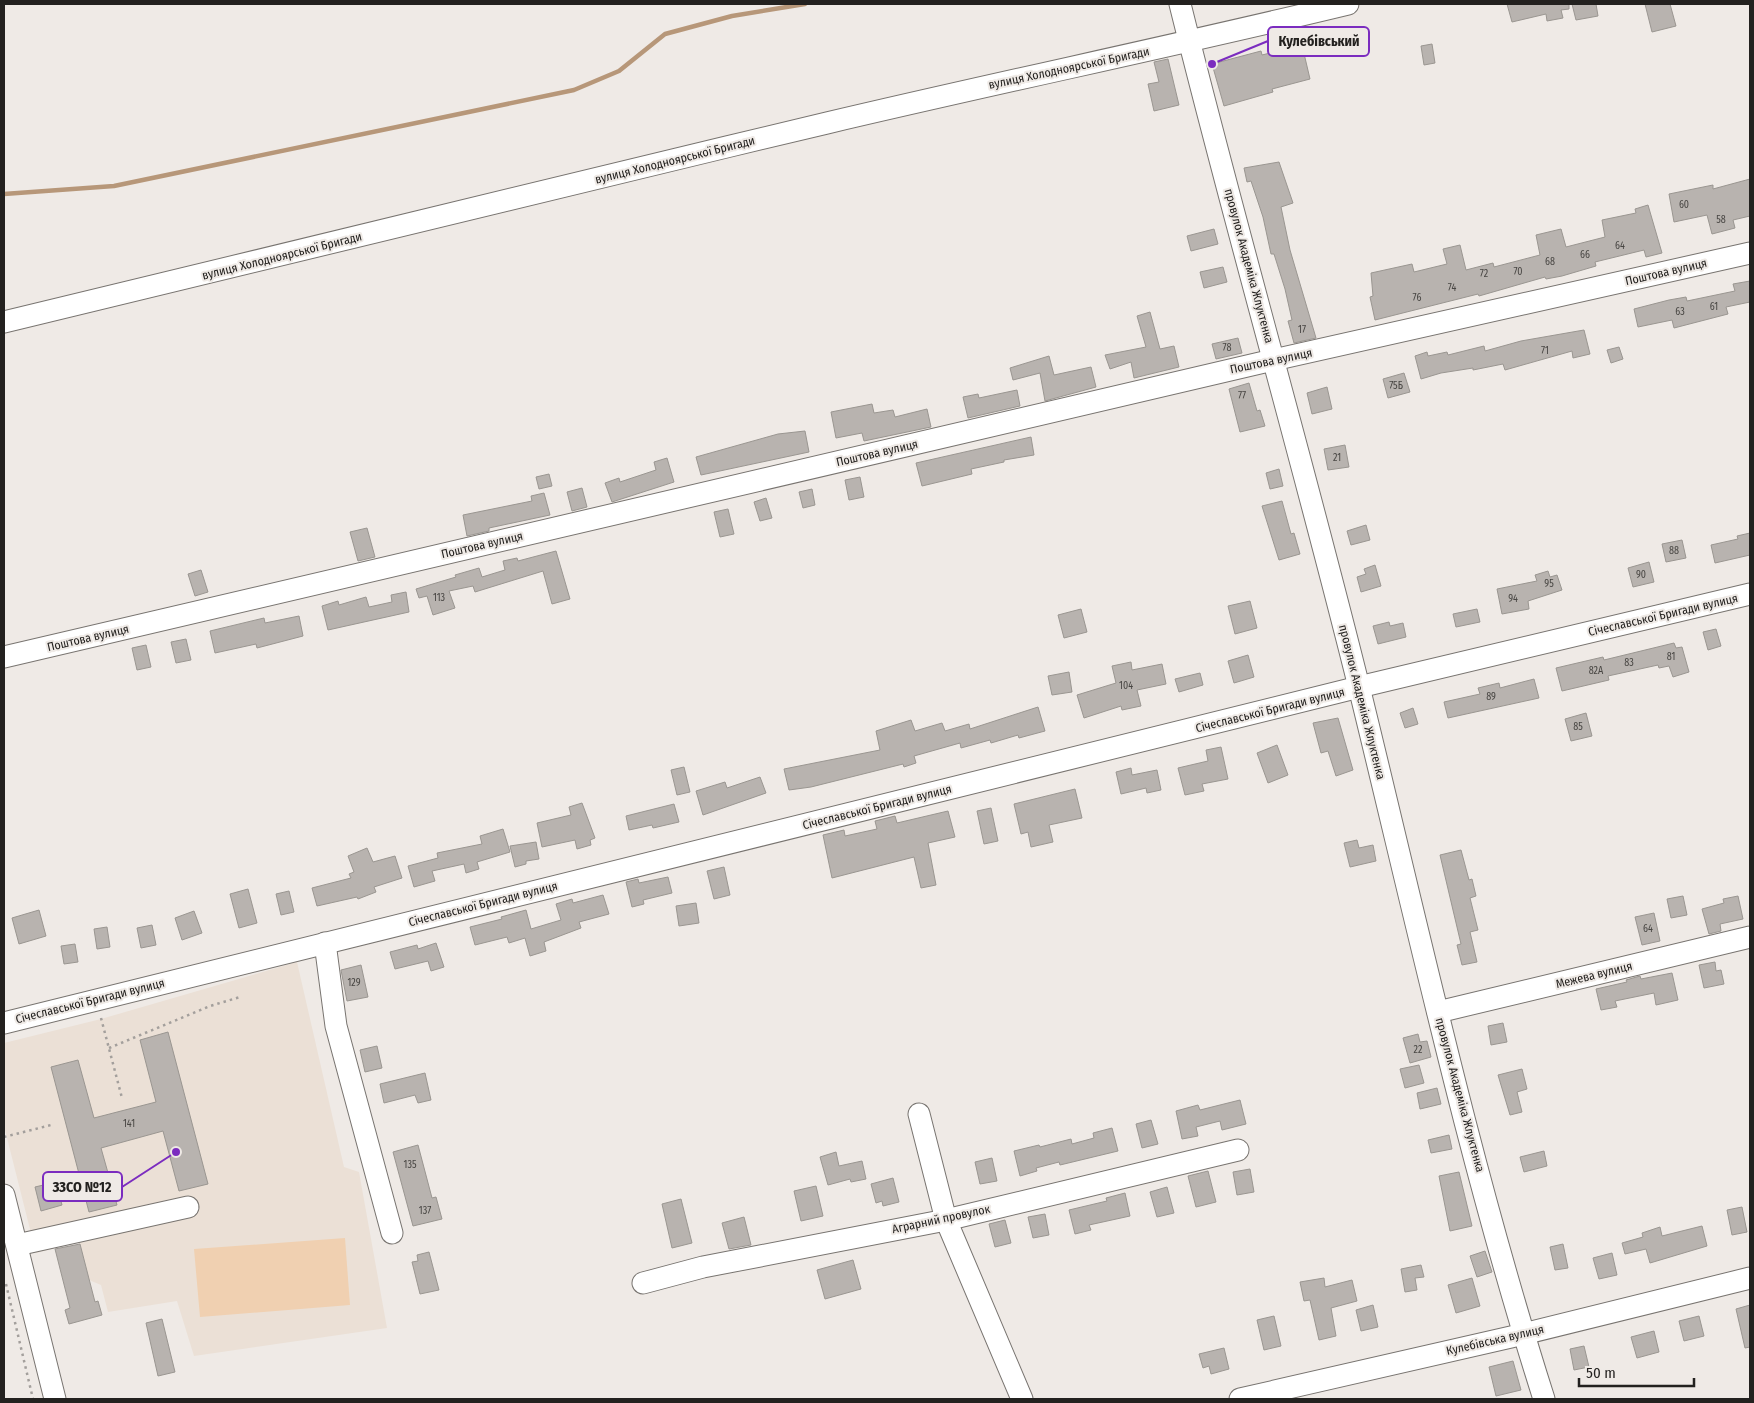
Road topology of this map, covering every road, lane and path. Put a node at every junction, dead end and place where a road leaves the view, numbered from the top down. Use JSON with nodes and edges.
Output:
{"nodes":[{"id":1,"x":1180,"y":4,"type":"edge"},
{"id":2,"x":1348,"y":4,"type":"edge"},
{"id":3,"x":1190,"y":42,"type":"junction"},
{"id":4,"x":1750,"y":253,"type":"edge"},
{"id":5,"x":4,"y":322,"type":"edge"},
{"id":6,"x":1274,"y":361,"type":"junction"},
{"id":7,"x":1750,"y":594,"type":"edge"},
{"id":8,"x":4,"y":658,"type":"edge"},
{"id":9,"x":1359,"y":688,"type":"junction"},
{"id":10,"x":1750,"y":937,"type":"edge"},
{"id":11,"x":324,"y":943,"type":"junction"},
{"id":12,"x":240,"y":997,"type":"dead end"},
{"id":13,"x":96,"y":1000,"type":"junction"},
{"id":14,"x":1438,"y":1012,"type":"junction"},
{"id":15,"x":4,"y":1023,"type":"edge"},
{"id":16,"x":109,"y":1048,"type":"junction"},
{"id":17,"x":122,"y":1098,"type":"dead end"},
{"id":18,"x":919,"y":1114,"type":"dead end"},
{"id":19,"x":51,"y":1125,"type":"dead end"},
{"id":20,"x":4,"y":1137,"type":"edge"},
{"id":21,"x":1238,"y":1150,"type":"dead end"},
{"id":22,"x":4,"y":1195,"type":"edge"},
{"id":23,"x":188,"y":1207,"type":"dead end"},
{"id":24,"x":946,"y":1220,"type":"junction"},
{"id":25,"x":392,"y":1232,"type":"dead end"},
{"id":26,"x":17,"y":1245,"type":"junction"},
{"id":27,"x":4,"y":1275,"type":"edge"},
{"id":28,"x":1750,"y":1278,"type":"edge"},
{"id":29,"x":643,"y":1283,"type":"dead end"},
{"id":30,"x":1523,"y":1334,"type":"junction"},
{"id":31,"x":32,"y":1399,"type":"edge"},
{"id":32,"x":54,"y":1399,"type":"edge"},
{"id":33,"x":1022,"y":1399,"type":"edge"},
{"id":34,"x":1240,"y":1399,"type":"edge"},
{"id":35,"x":1544,"y":1399,"type":"edge"}],
"edges":[{"from":1,"to":3,"type":"street","name":"провулок Академіка Жлуктенка"},
{"from":2,"to":3,"type":"street","name":"вулиця Холодноярської Бригади"},
{"from":3,"to":5,"type":"street","name":"вулиця Холодноярської Бригади"},
{"from":3,"to":6,"type":"street","name":"провулок Академіка Жлуктенка"},
{"from":4,"to":6,"type":"street","name":"Поштова вулиця"},
{"from":6,"to":8,"type":"street","name":"Поштова вулиця"},
{"from":6,"to":9,"type":"street","name":"провулок Академіка Жлуктенка"},
{"from":7,"to":9,"type":"street","name":"Січеславської Бригади вулиця"},
{"from":9,"to":11,"type":"street","name":"Січеславської Бригади вулиця"},
{"from":9,"to":14,"type":"street","name":"провулок Академіка Жлуктенка"},
{"from":10,"to":14,"type":"street","name":"Межева вулиця"},
{"from":11,"to":13,"type":"street","name":"Січеславської Бригади вулиця"},
{"from":11,"to":25,"type":"street"},
{"from":12,"to":16,"type":"path"},
{"from":13,"to":15,"type":"street","name":"Січеславської Бригади вулиця"},
{"from":13,"to":16,"type":"path"},
{"from":14,"to":30,"type":"street","name":"провулок Академіка Жлуктенка"},
{"from":16,"to":17,"type":"path"},
{"from":18,"to":24,"type":"street"},
{"from":19,"to":20,"type":"path"},
{"from":21,"to":24,"type":"street","name":"Аграрний провулок"},
{"from":22,"to":26,"type":"street"},
{"from":23,"to":26,"type":"street"},
{"from":24,"to":29,"type":"street","name":"Аграрний провулок"},
{"from":24,"to":33,"type":"street"},
{"from":26,"to":32,"type":"street"},
{"from":27,"to":31,"type":"path"},
{"from":28,"to":30,"type":"street","name":"Кулебівська вулиця"},
{"from":30,"to":34,"type":"street","name":"Кулебівська вулиця"},
{"from":30,"to":35,"type":"street","name":"провулок Академіка Жлуктенка"}]}
